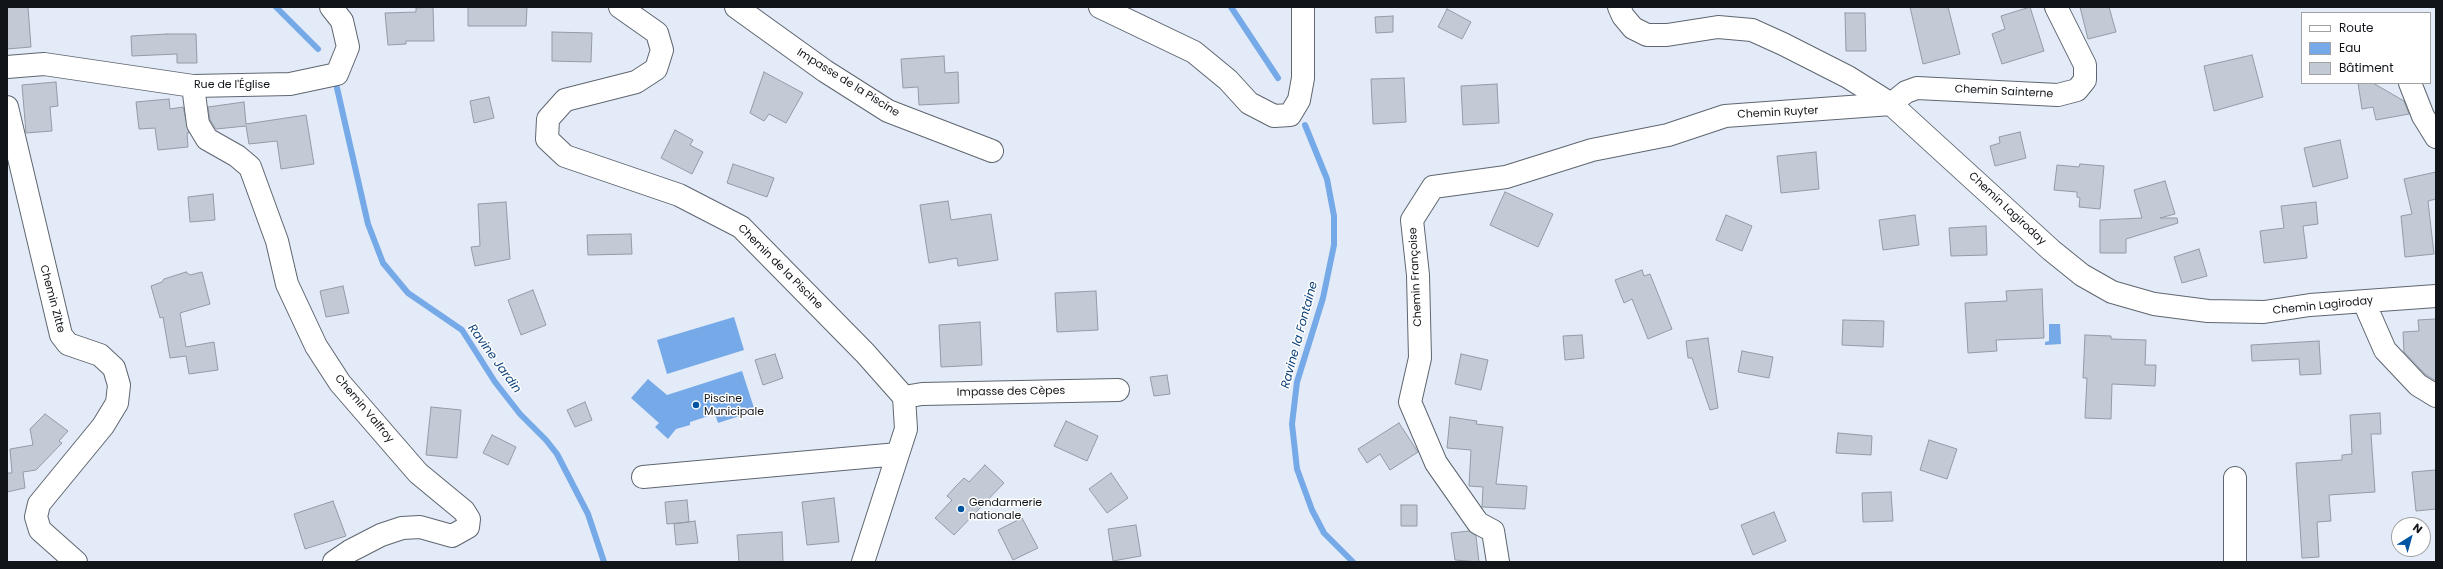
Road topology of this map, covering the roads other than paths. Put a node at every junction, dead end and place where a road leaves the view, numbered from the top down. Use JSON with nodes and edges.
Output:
{"nodes":[{"id":1,"x":331,"y":7,"type":"edge"},
{"id":2,"x":620,"y":7,"type":"edge"},
{"id":3,"x":736,"y":7,"type":"edge"},
{"id":4,"x":1100,"y":7,"type":"edge"},
{"id":5,"x":1303,"y":7,"type":"edge"},
{"id":6,"x":1619,"y":7,"type":"edge"},
{"id":7,"x":2056,"y":7,"type":"edge"},
{"id":8,"x":7,"y":67,"type":"edge"},
{"id":9,"x":2410,"y":84,"type":"edge"},
{"id":10,"x":193,"y":86,"type":"junction"},
{"id":11,"x":1891,"y":104,"type":"junction"},
{"id":12,"x":7,"y":107,"type":"edge"},
{"id":13,"x":1668,"y":135,"type":"joint"},
{"id":14,"x":2436,"y":137,"type":"edge"},
{"id":15,"x":992,"y":151,"type":"dead end"},
{"id":16,"x":2436,"y":296,"type":"edge"},
{"id":17,"x":2364,"y":302,"type":"junction"},
{"id":18,"x":1118,"y":390,"type":"dead end"},
{"id":19,"x":2436,"y":396,"type":"edge"},
{"id":20,"x":904,"y":397,"type":"junction"},
{"id":21,"x":898,"y":454,"type":"junction"},
{"id":22,"x":643,"y":477,"type":"dead end"},
{"id":23,"x":2235,"y":478,"type":"dead end"},
{"id":24,"x":76,"y":562,"type":"edge"},
{"id":25,"x":334,"y":562,"type":"edge"},
{"id":26,"x":863,"y":562,"type":"edge"},
{"id":27,"x":1498,"y":562,"type":"edge"},
{"id":28,"x":2235,"y":562,"type":"edge"}],
"edges":[{"from":1,"to":10,"type":"street","name":"Rue de l'Église"},
{"from":2,"to":20,"type":"street","name":"Chemin de la Piscine"},
{"from":3,"to":15,"type":"street","name":"Impasse de la Piscine"},
{"from":4,"to":5,"type":"street"},
{"from":6,"to":11,"type":"street","name":"Chemin Lagiroday"},
{"from":7,"to":11,"type":"street","name":"Chemin Sainterne"},
{"from":8,"to":10,"type":"street","name":"Rue de l'Église"},
{"from":9,"to":14,"type":"street"},
{"from":10,"to":25,"type":"street","name":"Chemin Valfroy"},
{"from":11,"to":13,"type":"street","name":"Chemin Ruyter"},
{"from":11,"to":17,"type":"street","name":"Chemin Lagiroday"},
{"from":12,"to":24,"type":"street","name":"Chemin Zitte"},
{"from":13,"to":27,"type":"street","name":"Chemin Françoise"},
{"from":16,"to":17,"type":"street","name":"Chemin Lagiroday"},
{"from":17,"to":19,"type":"street"},
{"from":18,"to":20,"type":"street","name":"Impasse des Cèpes"},
{"from":20,"to":21,"type":"street"},
{"from":21,"to":22,"type":"street"},
{"from":21,"to":26,"type":"street"},
{"from":23,"to":28,"type":"street"}]}
